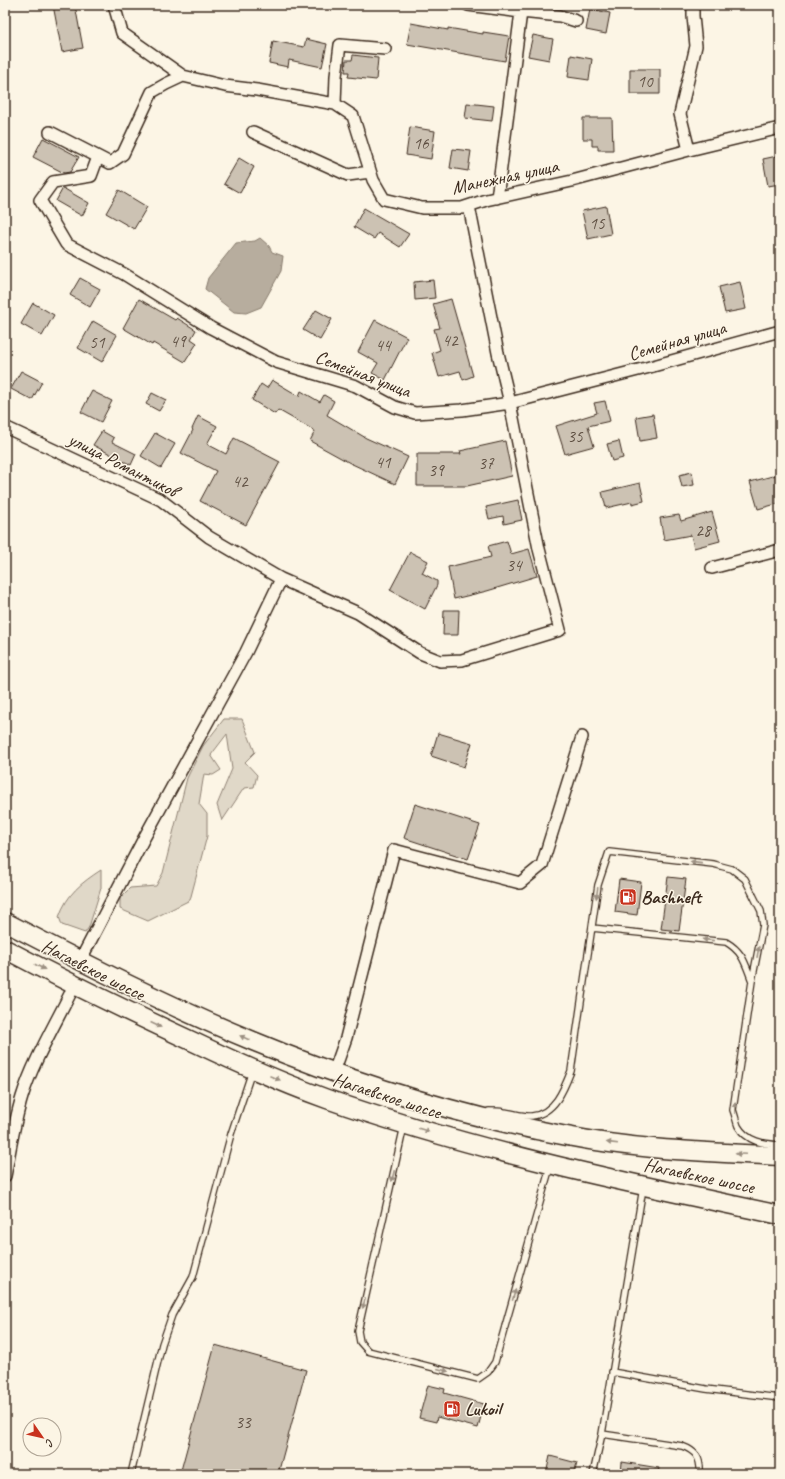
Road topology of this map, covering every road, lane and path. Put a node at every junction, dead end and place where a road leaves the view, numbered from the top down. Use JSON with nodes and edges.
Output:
{"nodes":[{"id":1,"x":114,"y":5,"type":"edge"},
{"id":2,"x":468,"y":5,"type":"edge"},
{"id":3,"x":693,"y":5,"type":"edge"},
{"id":4,"x":521,"y":12,"type":"junction"},
{"id":5,"x":576,"y":21,"type":"dead end"},
{"id":6,"x":385,"y":49,"type":"dead end"},
{"id":7,"x":182,"y":76,"type":"junction"},
{"id":8,"x":335,"y":104,"type":"junction"},
{"id":9,"x":780,"y":128,"type":"edge"},
{"id":10,"x":50,"y":132,"type":"dead end"},
{"id":11,"x":253,"y":132,"type":"dead end"},
{"id":12,"x":689,"y":150,"type":"junction"},
{"id":13,"x":98,"y":157,"type":"junction"},
{"id":14,"x":370,"y":172,"type":"junction"},
{"id":15,"x":497,"y":198,"type":"junction"},
{"id":16,"x":469,"y":206,"type":"junction"},
{"id":17,"x":780,"y":331,"type":"edge"},
{"id":18,"x":510,"y":403,"type":"junction"},
{"id":19,"x":5,"y":427,"type":"edge"},
{"id":20,"x":780,"y":550,"type":"edge"},
{"id":21,"x":712,"y":568,"type":"dead end"},
{"id":22,"x":281,"y":579,"type":"junction"},
{"id":23,"x":582,"y":737,"type":"dead end"},
{"id":24,"x":5,"y":922,"type":"edge"},
{"id":25,"x":592,"y":928,"type":"junction"},
{"id":26,"x":5,"y":949,"type":"edge"},
{"id":27,"x":80,"y":961,"type":"junction"},
{"id":28,"x":752,"y":982,"type":"junction"},
{"id":29,"x":74,"y":986,"type":"junction"},
{"id":30,"x":253,"y":1069,"type":"junction"},
{"id":31,"x":334,"y":1072,"type":"junction"},
{"id":32,"x":457,"y":1111,"type":"junction"},
{"id":33,"x":405,"y":1124,"type":"junction"},
{"id":34,"x":780,"y":1145,"type":"edge"},
{"id":35,"x":780,"y":1156,"type":"edge"},
{"id":36,"x":551,"y":1165,"type":"junction"},
{"id":37,"x":5,"y":1176,"type":"edge"},
{"id":38,"x":643,"y":1186,"type":"junction"},
{"id":39,"x":780,"y":1215,"type":"edge"},
{"id":40,"x":612,"y":1372,"type":"junction"},
{"id":41,"x":780,"y":1398,"type":"edge"},
{"id":42,"x":602,"y":1434,"type":"junction"},
{"id":43,"x":131,"y":1474,"type":"edge"},
{"id":44,"x":593,"y":1474,"type":"edge"},
{"id":45,"x":700,"y":1474,"type":"edge"}],
"edges":[{"from":1,"to":7,"type":"street","name":"Манежная улица"},
{"from":2,"to":4,"type":"street"},
{"from":3,"to":12,"type":"street"},
{"from":4,"to":5,"type":"street"},
{"from":4,"to":15,"type":"street"},
{"from":6,"to":8,"type":"street"},
{"from":7,"to":8,"type":"street","name":"Манежная улица"},
{"from":7,"to":13,"type":"street"},
{"from":8,"to":14,"type":"street","name":"Манежная улица"},
{"from":9,"to":12,"type":"street","name":"Манежная улица"},
{"from":10,"to":13,"type":"street"},
{"from":11,"to":14,"type":"street"},
{"from":12,"to":15,"type":"street","name":"Манежная улица"},
{"from":13,"to":18,"type":"street","name":"Семейная улица"},
{"from":14,"to":16,"type":"street","name":"Манежная улица"},
{"from":15,"to":16,"type":"street","name":"Манежная улица"},
{"from":16,"to":18,"type":"street"},
{"from":17,"to":18,"type":"street","name":"Семейная улица"},
{"from":18,"to":22,"type":"street","name":"улица Романтиков"},
{"from":19,"to":22,"type":"street","name":"улица Романтиков"},
{"from":20,"to":21,"type":"street"},
{"from":22,"to":27,"type":"street"},
{"from":23,"to":31,"type":"street"},
{"from":24,"to":27,"type":"main road","name":"Нагаевское шоссе"},
{"from":28,"to":25,"type":"lane","one_way":true},
{"from":28,"to":25,"type":"lane","one_way":true},
{"from":25,"to":32,"type":"lane"},
{"from":26,"to":29,"type":"main road","name":"Нагаевское шоссе","one_way":true},
{"from":31,"to":27,"type":"main road","name":"Нагаевское шоссе","one_way":true},
{"from":34,"to":28,"type":"lane","one_way":true},
{"from":29,"to":30,"type":"main road","name":"Нагаевское шоссе","one_way":true},
{"from":29,"to":37,"type":"street"},
{"from":30,"to":33,"type":"main road","name":"Нагаевское шоссе","one_way":true},
{"from":30,"to":43,"type":"lane"},
{"from":31,"to":32,"type":"main road","name":"Нагаевское шоссе"},
{"from":35,"to":32,"type":"main road","name":"Нагаевское шоссе","one_way":true},
{"from":33,"to":36,"type":"main road","name":"Нагаевское шоссе","one_way":true},
{"from":33,"to":36,"type":"lane","one_way":true},
{"from":36,"to":38,"type":"main road","name":"Нагаевское шоссе"},
{"from":38,"to":39,"type":"main road","name":"Нагаевское шоссе"},
{"from":38,"to":40,"type":"lane"},
{"from":40,"to":41,"type":"lane"},
{"from":40,"to":42,"type":"lane"},
{"from":42,"to":44,"type":"lane"},
{"from":42,"to":45,"type":"lane"}]}
